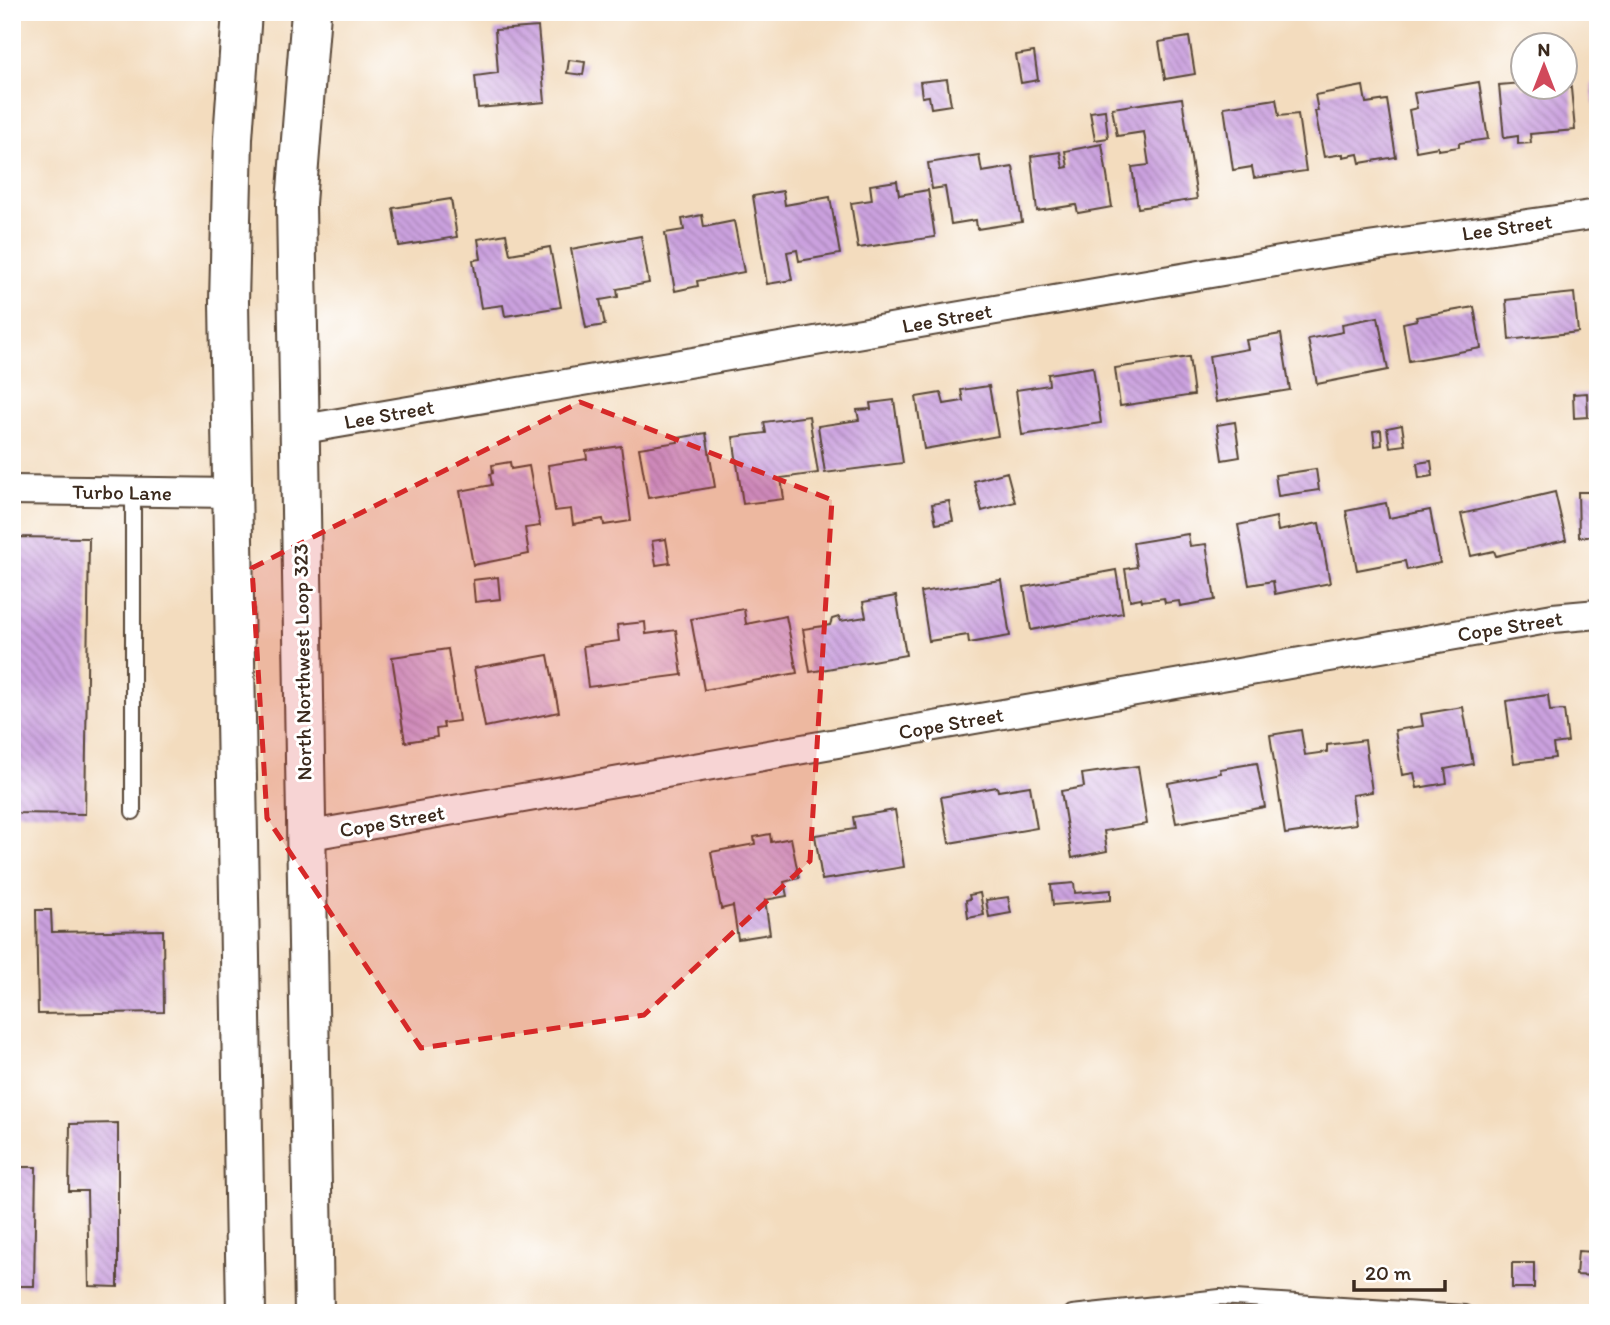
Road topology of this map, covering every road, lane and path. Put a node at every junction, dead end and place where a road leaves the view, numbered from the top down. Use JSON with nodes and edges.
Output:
{"nodes":[{"id":1,"x":242,"y":12,"type":"edge"},
{"id":2,"x":311,"y":12,"type":"edge"},
{"id":3,"x":1598,"y":215,"type":"edge"},
{"id":4,"x":298,"y":430,"type":"junction"},
{"id":5,"x":12,"y":490,"type":"edge"},
{"id":6,"x":133,"y":492,"type":"junction"},
{"id":7,"x":232,"y":493,"type":"junction"},
{"id":8,"x":1598,"y":614,"type":"edge"},
{"id":9,"x":133,"y":812,"type":"dead end"},
{"id":10,"x":305,"y":836,"type":"junction"},
{"id":11,"x":246,"y":1313,"type":"edge"},
{"id":12,"x":314,"y":1313,"type":"edge"},
{"id":13,"x":1072,"y":1313,"type":"edge"},
{"id":14,"x":1465,"y":1313,"type":"edge"}],
"edges":[{"from":1,"to":7,"type":"highway"},
{"from":2,"to":4,"type":"highway","name":"North Northwest Loop 323"},
{"from":3,"to":4,"type":"street","name":"Lee Street"},
{"from":4,"to":10,"type":"highway","name":"North Northwest Loop 323"},
{"from":5,"to":6,"type":"street","name":"Turbo Lane"},
{"from":6,"to":7,"type":"street","name":"Turbo Lane"},
{"from":6,"to":9,"type":"lane"},
{"from":7,"to":11,"type":"highway"},
{"from":8,"to":10,"type":"street","name":"Cope Street"},
{"from":10,"to":12,"type":"highway","name":"North Northwest Loop 323"},
{"from":13,"to":14,"type":"lane"}]}
